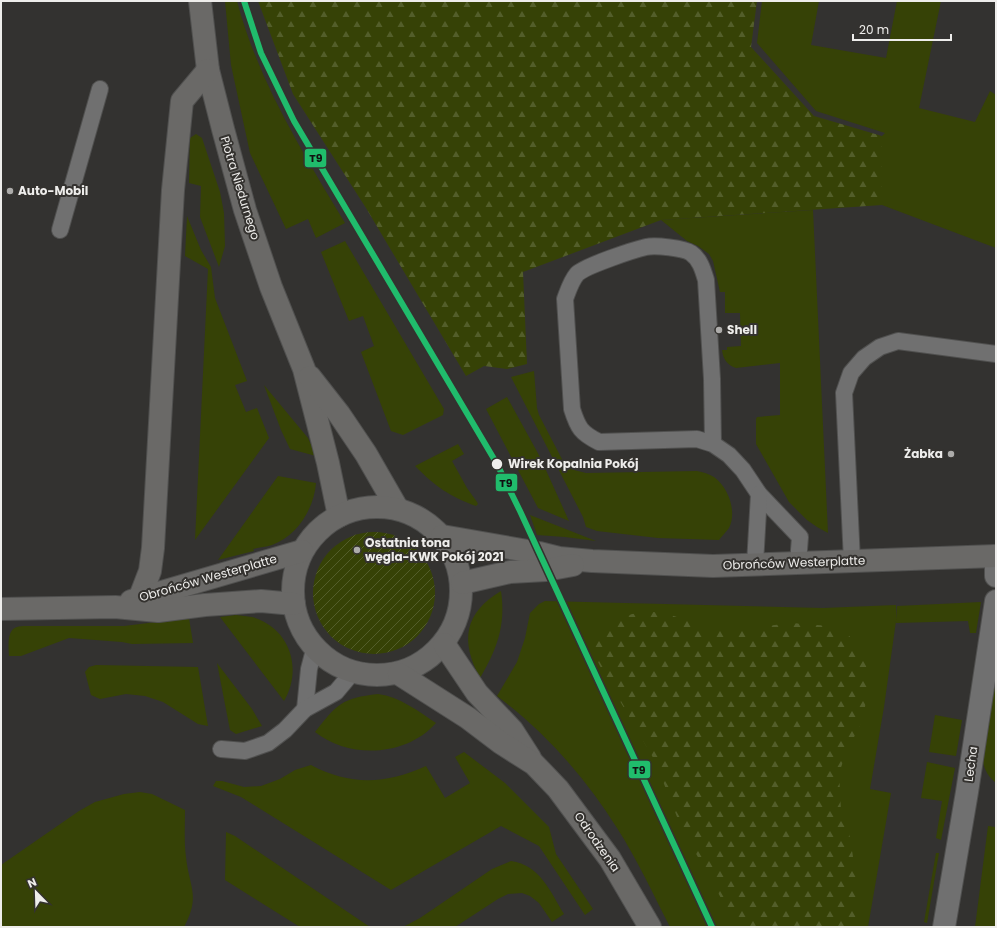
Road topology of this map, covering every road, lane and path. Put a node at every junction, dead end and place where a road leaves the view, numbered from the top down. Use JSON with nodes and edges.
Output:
{"nodes":[{"id":1,"x":200,"y":1,"type":"edge"},
{"id":2,"x":208,"y":70,"type":"junction"},
{"id":3,"x":100,"y":89,"type":"dead end"},
{"id":4,"x":60,"y":230,"type":"dead end"},
{"id":5,"x":996,"y":354,"type":"edge"},
{"id":6,"x":304,"y":369,"type":"junction"},
{"id":7,"x":713,"y":444,"type":"junction"},
{"id":8,"x":759,"y":494,"type":"junction"},
{"id":9,"x":397,"y":508,"type":"junction"},
{"id":10,"x":339,"y":516,"type":"junction"},
{"id":11,"x":442,"y":536,"type":"junction"},
{"id":12,"x":302,"y":550,"type":"junction"},
{"id":13,"x":996,"y":556,"type":"edge"},
{"id":14,"x":592,"y":561,"type":"junction"},
{"id":15,"x":852,"y":561,"type":"junction"},
{"id":16,"x":798,"y":563,"type":"junction"},
{"id":17,"x":755,"y":564,"type":"junction"},
{"id":18,"x":996,"y":576,"type":"edge"},
{"id":19,"x":462,"y":583,"type":"junction"},
{"id":20,"x":140,"y":597,"type":"junction"},
{"id":21,"x":996,"y":601,"type":"edge"},
{"id":22,"x":294,"y":604,"type":"junction"},
{"id":23,"x":115,"y":607,"type":"junction"},
{"id":24,"x":1,"y":609,"type":"edge"},
{"id":25,"x":444,"y":644,"type":"junction"},
{"id":26,"x":314,"y":650,"type":"junction"},
{"id":27,"x":352,"y":672,"type":"junction"},
{"id":28,"x":399,"y":674,"type":"junction"},
{"id":29,"x":305,"y":709,"type":"junction"},
{"id":30,"x":221,"y":749,"type":"dead end"},
{"id":31,"x":534,"y":764,"type":"junction"},
{"id":32,"x":650,"y":927,"type":"edge"},
{"id":33,"x":944,"y":927,"type":"edge"}],
"edges":[{"from":1,"to":2,"type":"street","name":"Piotra Niedurnego"},
{"from":2,"to":6,"type":"street","name":"Piotra Niedurnego"},
{"from":2,"to":20,"type":"street"},
{"from":3,"to":4,"type":"lane"},
{"from":5,"to":15,"type":"lane"},
{"from":6,"to":9,"type":"street","name":"Piotra Niedurnego"},
{"from":6,"to":10,"type":"street","name":"Piotra Niedurnego"},
{"from":7,"to":7,"type":"lane"},
{"from":7,"to":8,"type":"lane"},
{"from":8,"to":16,"type":"lane"},
{"from":8,"to":17,"type":"lane"},
{"from":9,"to":10,"type":"street"},
{"from":9,"to":11,"type":"street"},
{"from":10,"to":12,"type":"street"},
{"from":11,"to":14,"type":"street","name":"Obrońców Westerplatte"},
{"from":11,"to":19,"type":"street"},
{"from":12,"to":20,"type":"street","name":"Obrońców Westerplatte"},
{"from":12,"to":22,"type":"street"},
{"from":13,"to":15,"type":"street","name":"Obrońców Westerplatte"},
{"from":13,"to":18,"type":"street"},
{"from":14,"to":17,"type":"street","name":"Obrońców Westerplatte"},
{"from":14,"to":19,"type":"street","name":"Obrońców Westerplatte"},
{"from":15,"to":16,"type":"street","name":"Obrońców Westerplatte"},
{"from":16,"to":17,"type":"street","name":"Obrońców Westerplatte"},
{"from":19,"to":25,"type":"street"},
{"from":20,"to":23,"type":"street","name":"Obrońców Westerplatte"},
{"from":21,"to":33,"type":"street","name":"Lecha"},
{"from":22,"to":23,"type":"street","name":"Obrońców Westerplatte"},
{"from":22,"to":26,"type":"street"},
{"from":23,"to":24,"type":"street","name":"Obrońców Westerplatte"},
{"from":25,"to":28,"type":"street"},
{"from":25,"to":31,"type":"street","name":"Odrodzenia"},
{"from":26,"to":27,"type":"street"},
{"from":26,"to":29,"type":"lane"},
{"from":27,"to":28,"type":"street"},
{"from":27,"to":29,"type":"lane"},
{"from":28,"to":31,"type":"street","name":"Odrodzenia"},
{"from":29,"to":30,"type":"lane"},
{"from":31,"to":32,"type":"street","name":"Odrodzenia"}]}
